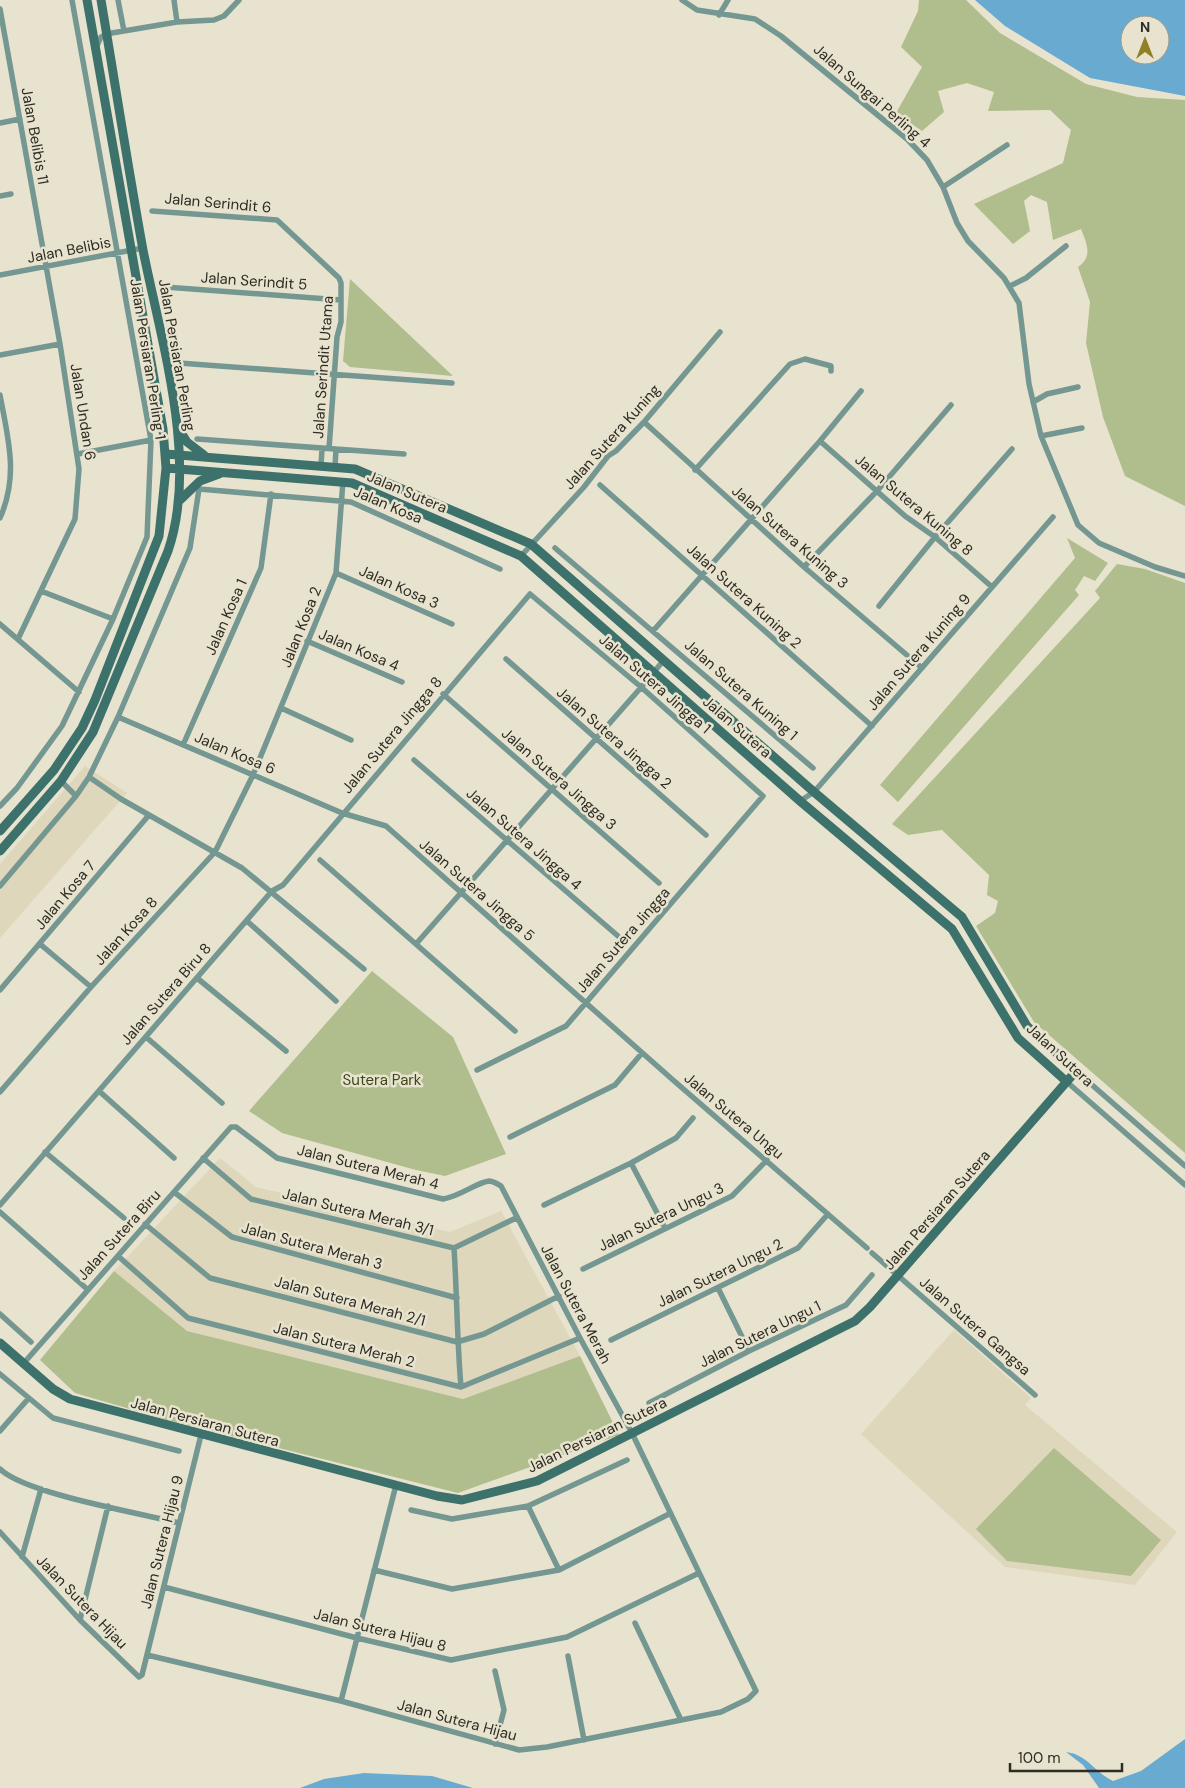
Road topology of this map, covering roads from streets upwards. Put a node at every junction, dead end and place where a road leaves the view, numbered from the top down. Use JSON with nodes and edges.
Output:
{"nodes":[{"id":1,"x":72,"y":0,"type":"edge"},
{"id":2,"x":87,"y":0,"type":"edge"},
{"id":3,"x":101,"y":0,"type":"edge"},
{"id":4,"x":118,"y":0,"type":"edge"},
{"id":5,"x":174,"y":0,"type":"edge"},
{"id":6,"x":239,"y":0,"type":"edge"},
{"id":7,"x":682,"y":0,"type":"edge"},
{"id":8,"x":728,"y":0,"type":"edge"},
{"id":9,"x":0,"y":9,"type":"edge"},
{"id":10,"x":719,"y":15,"type":"junction"},
{"id":11,"x":177,"y":22,"type":"junction"},
{"id":12,"x":124,"y":32,"type":"junction"},
{"id":13,"x":106,"y":34,"type":"junction"},
{"id":14,"x":96,"y":52,"type":"junction"},
{"id":15,"x":20,"y":119,"type":"junction"},
{"id":16,"x":0,"y":123,"type":"edge"},
{"id":17,"x":1007,"y":145,"type":"dead end"},
{"id":18,"x":943,"y":187,"type":"junction"},
{"id":19,"x":11,"y":194,"type":"dead end"},
{"id":20,"x":0,"y":196,"type":"edge"},
{"id":21,"x":152,"y":211,"type":"dead end"},
{"id":22,"x":280,"y":223,"type":"joint"},
{"id":23,"x":1066,"y":246,"type":"dead end"},
{"id":24,"x":143,"y":248,"type":"junction"},
{"id":25,"x":130,"y":251,"type":"junction"},
{"id":26,"x":118,"y":254,"type":"junction"},
{"id":27,"x":46,"y":267,"type":"junction"},
{"id":28,"x":0,"y":275,"type":"edge"},
{"id":29,"x":1010,"y":286,"type":"junction"},
{"id":30,"x":165,"y":287,"type":"dead end"},
{"id":31,"x":341,"y":300,"type":"junction"},
{"id":32,"x":720,"y":332,"type":"dead end"},
{"id":33,"x":60,"y":344,"type":"junction"},
{"id":34,"x":0,"y":355,"type":"edge"},
{"id":35,"x":180,"y":363,"type":"dead end"},
{"id":36,"x":832,"y":372,"type":"dead end"},
{"id":37,"x":334,"y":375,"type":"junction"},
{"id":38,"x":452,"y":383,"type":"dead end"},
{"id":39,"x":1078,"y":387,"type":"dead end"},
{"id":40,"x":861,"y":391,"type":"dead end"},
{"id":41,"x":0,"y":395,"type":"edge"},
{"id":42,"x":1033,"y":402,"type":"junction"},
{"id":43,"x":952,"y":405,"type":"dead end"},
{"id":44,"x":644,"y":422,"type":"junction"},
{"id":45,"x":1082,"y":428,"type":"dead end"},
{"id":46,"x":178,"y":429,"type":"junction"},
{"id":47,"x":1041,"y":436,"type":"junction"},
{"id":48,"x":197,"y":439,"type":"dead end"},
{"id":49,"x":151,"y":440,"type":"junction"},
{"id":50,"x":820,"y":441,"type":"junction"},
{"id":51,"x":326,"y":448,"type":"junction"},
{"id":52,"x":336,"y":449,"type":"junction"},
{"id":53,"x":1012,"y":449,"type":"dead end"},
{"id":54,"x":78,"y":454,"type":"junction"},
{"id":55,"x":166,"y":454,"type":"junction"},
{"id":56,"x":404,"y":454,"type":"dead end"},
{"id":57,"x":180,"y":455,"type":"junction"},
{"id":58,"x":204,"y":456,"type":"junction"},
{"id":59,"x":321,"y":466,"type":"junction"},
{"id":60,"x":335,"y":467,"type":"junction"},
{"id":61,"x":166,"y":468,"type":"junction"},
{"id":62,"x":179,"y":469,"type":"junction"},
{"id":63,"x":695,"y":470,"type":"junction"},
{"id":64,"x":224,"y":473,"type":"junction"},
{"id":65,"x":343,"y":481,"type":"junction"},
{"id":66,"x":600,"y":484,"type":"dead end"},
{"id":67,"x":877,"y":491,"type":"junction"},
{"id":68,"x":271,"y":494,"type":"junction"},
{"id":69,"x":342,"y":500,"type":"junction"},
{"id":70,"x":179,"y":501,"type":"junction"},
{"id":71,"x":1053,"y":517,"type":"dead end"},
{"id":72,"x":0,"y":518,"type":"edge"},
{"id":73,"x":751,"y":520,"type":"junction"},
{"id":74,"x":935,"y":537,"type":"junction"},
{"id":75,"x":531,"y":544,"type":"junction"},
{"id":76,"x":555,"y":548,"type":"dead end"},
{"id":77,"x":521,"y":556,"type":"junction"},
{"id":78,"x":804,"y":568,"type":"junction"},
{"id":79,"x":500,"y":569,"type":"dead end"},
{"id":80,"x":336,"y":573,"type":"junction"},
{"id":81,"x":702,"y":575,"type":"junction"},
{"id":82,"x":1185,"y":576,"type":"edge"},
{"id":83,"x":992,"y":588,"type":"junction"},
{"id":84,"x":41,"y":591,"type":"junction"},
{"id":85,"x":530,"y":594,"type":"joint"},
{"id":86,"x":879,"y":606,"type":"dead end"},
{"id":87,"x":113,"y":619,"type":"junction"},
{"id":88,"x":0,"y":624,"type":"edge"},
{"id":89,"x":452,"y":624,"type":"dead end"},
{"id":90,"x":653,"y":631,"type":"junction"},
{"id":91,"x":18,"y":639,"type":"junction"},
{"id":92,"x":307,"y":641,"type":"junction"},
{"id":93,"x":506,"y":659,"type":"dead end"},
{"id":94,"x":664,"y":660,"type":"junction"},
{"id":95,"x":922,"y":668,"type":"junction"},
{"id":96,"x":646,"y":681,"type":"junction"},
{"id":97,"x":402,"y":682,"type":"dead end"},
{"id":98,"x":79,"y":692,"type":"junction"},
{"id":99,"x":443,"y":694,"type":"junction"},
{"id":100,"x":282,"y":708,"type":"junction"},
{"id":101,"x":118,"y":717,"type":"junction"},
{"id":102,"x":872,"y":726,"type":"junction"},
{"id":103,"x":596,"y":739,"type":"junction"},
{"id":104,"x":351,"y":740,"type":"dead end"},
{"id":105,"x":183,"y":745,"type":"junction"},
{"id":106,"x":414,"y":760,"type":"dead end"},
{"id":107,"x":813,"y":768,"type":"dead end"},
{"id":108,"x":254,"y":775,"type":"junction"},
{"id":109,"x":89,"y":777,"type":"junction"},
{"id":110,"x":61,"y":781,"type":"junction"},
{"id":111,"x":552,"y":790,"type":"junction"},
{"id":112,"x":814,"y":792,"type":"junction"},
{"id":113,"x":76,"y":796,"type":"junction"},
{"id":114,"x":763,"y":796,"type":"joint"},
{"id":115,"x":800,"y":801,"type":"junction"},
{"id":116,"x":0,"y":806,"type":"edge"},
{"id":117,"x":342,"y":813,"type":"junction"},
{"id":118,"x":149,"y":816,"type":"junction"},
{"id":119,"x":0,"y":831,"type":"edge"},
{"id":120,"x":706,"y":835,"type":"dead end"},
{"id":121,"x":507,"y":841,"type":"junction"},
{"id":122,"x":0,"y":851,"type":"edge"},
{"id":123,"x":215,"y":852,"type":"junction"},
{"id":124,"x":320,"y":860,"type":"dead end"},
{"id":125,"x":659,"y":883,"type":"dead end"},
{"id":126,"x":0,"y":886,"type":"edge"},
{"id":127,"x":272,"y":891,"type":"junction"},
{"id":128,"x":462,"y":893,"type":"junction"},
{"id":129,"x":247,"y":920,"type":"junction"},
{"id":130,"x":618,"y":936,"type":"dead end"},
{"id":131,"x":40,"y":944,"type":"junction"},
{"id":132,"x":416,"y":944,"type":"junction"},
{"id":133,"x":364,"y":969,"type":"dead end"},
{"id":134,"x":197,"y":978,"type":"junction"},
{"id":135,"x":91,"y":988,"type":"junction"},
{"id":136,"x":0,"y":990,"type":"edge"},
{"id":137,"x":336,"y":1001,"type":"dead end"},
{"id":138,"x":586,"y":1002,"type":"junction"},
{"id":139,"x":515,"y":1032,"type":"dead end"},
{"id":140,"x":146,"y":1037,"type":"junction"},
{"id":141,"x":286,"y":1051,"type":"dead end"},
{"id":142,"x":642,"y":1053,"type":"junction"},
{"id":143,"x":477,"y":1070,"type":"dead end"},
{"id":144,"x":1076,"y":1071,"type":"junction"},
{"id":145,"x":0,"y":1079,"type":"edge"},
{"id":146,"x":1067,"y":1082,"type":"junction"},
{"id":147,"x":7,"y":1085,"type":"junction"},
{"id":148,"x":99,"y":1091,"type":"junction"},
{"id":149,"x":0,"y":1092,"type":"edge"},
{"id":150,"x":222,"y":1103,"type":"dead end"},
{"id":151,"x":693,"y":1118,"type":"dead end"},
{"id":152,"x":236,"y":1127,"type":"joint"},
{"id":153,"x":510,"y":1137,"type":"dead end"},
{"id":154,"x":45,"y":1152,"type":"junction"},
{"id":155,"x":174,"y":1158,"type":"dead end"},
{"id":156,"x":203,"y":1158,"type":"junction"},
{"id":157,"x":767,"y":1160,"type":"junction"},
{"id":158,"x":631,"y":1163,"type":"junction"},
{"id":159,"x":1185,"y":1166,"type":"edge"},
{"id":160,"x":1185,"y":1184,"type":"edge"},
{"id":161,"x":501,"y":1186,"type":"joint"},
{"id":162,"x":174,"y":1192,"type":"junction"},
{"id":163,"x":0,"y":1204,"type":"edge"},
{"id":164,"x":544,"y":1205,"type":"dead end"},
{"id":165,"x":0,"y":1212,"type":"edge"},
{"id":166,"x":828,"y":1214,"type":"junction"},
{"id":167,"x":124,"y":1218,"type":"dead end"},
{"id":168,"x":516,"y":1218,"type":"junction"},
{"id":169,"x":146,"y":1224,"type":"junction"},
{"id":170,"x":665,"y":1228,"type":"junction"},
{"id":171,"x":454,"y":1248,"type":"junction"},
{"id":172,"x":118,"y":1256,"type":"junction"},
{"id":173,"x":583,"y":1269,"type":"dead end"},
{"id":174,"x":872,"y":1275,"type":"dead end"},
{"id":175,"x":898,"y":1276,"type":"junction"},
{"id":176,"x":718,"y":1288,"type":"junction"},
{"id":177,"x":87,"y":1290,"type":"junction"},
{"id":178,"x":559,"y":1296,"type":"junction"},
{"id":179,"x":457,"y":1298,"type":"junction"},
{"id":180,"x":0,"y":1314,"type":"edge"},
{"id":181,"x":580,"y":1338,"type":"junction"},
{"id":182,"x":611,"y":1340,"type":"dead end"},
{"id":183,"x":31,"y":1342,"type":"dead end"},
{"id":184,"x":457,"y":1342,"type":"junction"},
{"id":185,"x":0,"y":1343,"type":"edge"},
{"id":186,"x":749,"y":1351,"type":"junction"},
{"id":187,"x":23,"y":1364,"type":"junction"},
{"id":188,"x":0,"y":1374,"type":"edge"},
{"id":189,"x":461,"y":1387,"type":"junction"},
{"id":190,"x":1035,"y":1395,"type":"dead end"},
{"id":191,"x":28,"y":1399,"type":"junction"},
{"id":192,"x":649,"y":1403,"type":"dead end"},
{"id":193,"x":0,"y":1431,"type":"edge"},
{"id":194,"x":632,"y":1433,"type":"junction"},
{"id":195,"x":201,"y":1435,"type":"junction"},
{"id":196,"x":179,"y":1451,"type":"dead end"},
{"id":197,"x":627,"y":1460,"type":"dead end"},
{"id":198,"x":0,"y":1469,"type":"edge"},
{"id":199,"x":396,"y":1485,"type":"junction"},
{"id":200,"x":41,"y":1489,"type":"junction"},
{"id":201,"x":108,"y":1506,"type":"junction"},
{"id":202,"x":528,"y":1506,"type":"junction"},
{"id":203,"x":411,"y":1510,"type":"dead end"},
{"id":204,"x":669,"y":1514,"type":"junction"},
{"id":205,"x":180,"y":1523,"type":"junction"},
{"id":206,"x":0,"y":1532,"type":"edge"},
{"id":207,"x":22,"y":1557,"type":"junction"},
{"id":208,"x":374,"y":1570,"type":"junction"},
{"id":209,"x":559,"y":1570,"type":"junction"},
{"id":210,"x":699,"y":1573,"type":"junction"},
{"id":211,"x":164,"y":1587,"type":"junction"},
{"id":212,"x":80,"y":1620,"type":"junction"},
{"id":213,"x":635,"y":1623,"type":"dead end"},
{"id":214,"x":357,"y":1638,"type":"junction"},
{"id":215,"x":147,"y":1655,"type":"junction"},
{"id":216,"x":568,"y":1656,"type":"dead end"},
{"id":217,"x":495,"y":1671,"type":"dead end"},
{"id":218,"x":341,"y":1701,"type":"junction"},
{"id":219,"x":681,"y":1720,"type":"junction"},
{"id":220,"x":584,"y":1740,"type":"junction"},
{"id":221,"x":495,"y":1744,"type":"junction"}],
"edges":[{"from":1,"to":26,"type":"street","name":"Jalan Persiaran Perling 1"},
{"from":2,"to":14,"type":"street","name":"Jalan Persiaran Perling"},
{"from":3,"to":13,"type":"street","name":"Jalan Persiaran Perling"},
{"from":4,"to":12,"type":"street"},
{"from":5,"to":11,"type":"street"},
{"from":6,"to":11,"type":"street"},
{"from":7,"to":10,"type":"street","name":"Jalan Sungai Perling 4"},
{"from":8,"to":10,"type":"street"},
{"from":9,"to":15,"type":"street","name":"Jalan Belibis 11"},
{"from":10,"to":18,"type":"street","name":"Jalan Sungai Perling 4"},
{"from":11,"to":12,"type":"street"},
{"from":12,"to":13,"type":"street"},
{"from":13,"to":14,"type":"street"},
{"from":13,"to":24,"type":"street","name":"Jalan Persiaran Perling"},
{"from":14,"to":25,"type":"street","name":"Jalan Persiaran Perling"},
{"from":15,"to":16,"type":"street"},
{"from":15,"to":27,"type":"street","name":"Jalan Belibis 11"},
{"from":17,"to":18,"type":"street"},
{"from":18,"to":29,"type":"street","name":"Jalan Sungai Perling 4"},
{"from":19,"to":20,"type":"street"},
{"from":21,"to":22,"type":"street","name":"Jalan Serindit 6"},
{"from":22,"to":31,"type":"street","name":"Jalan Serindit Utama"},
{"from":23,"to":29,"type":"street"},
{"from":24,"to":25,"type":"street","name":"Jalan Belibis"},
{"from":24,"to":46,"type":"street","name":"Jalan Persiaran Perling"},
{"from":25,"to":26,"type":"street","name":"Jalan Belibis"},
{"from":25,"to":55,"type":"street","name":"Jalan Persiaran Perling"},
{"from":26,"to":27,"type":"street","name":"Jalan Belibis"},
{"from":26,"to":49,"type":"street","name":"Jalan Persiaran Perling 1"},
{"from":27,"to":28,"type":"street","name":"Jalan Belibis"},
{"from":27,"to":33,"type":"street","name":"Jalan Undan 6"},
{"from":29,"to":42,"type":"street","name":"Jalan Sungai Perling 4"},
{"from":30,"to":31,"type":"street","name":"Jalan Serindit 5"},
{"from":31,"to":37,"type":"street","name":"Jalan Serindit Utama"},
{"from":32,"to":44,"type":"street","name":"Jalan Sutera Kuning"},
{"from":33,"to":34,"type":"street"},
{"from":33,"to":54,"type":"street","name":"Jalan Undan 6"},
{"from":35,"to":37,"type":"street"},
{"from":36,"to":63,"type":"street"},
{"from":37,"to":38,"type":"street"},
{"from":37,"to":51,"type":"street","name":"Jalan Serindit Utama"},
{"from":39,"to":42,"type":"street"},
{"from":40,"to":50,"type":"street"},
{"from":41,"to":72,"type":"street"},
{"from":42,"to":47,"type":"street","name":"Jalan Sungai Perling 4"},
{"from":43,"to":67,"type":"street"},
{"from":44,"to":63,"type":"street","name":"Jalan Sutera Kuning 3"},
{"from":44,"to":75,"type":"street","name":"Jalan Sutera Kuning"},
{"from":45,"to":47,"type":"street"},
{"from":46,"to":57,"type":"street","name":"Jalan Persiaran Perling"},
{"from":46,"to":58,"type":"street"},
{"from":47,"to":82,"type":"street","name":"Jalan Sungai Perling 4"},
{"from":48,"to":51,"type":"street"},
{"from":49,"to":54,"type":"street"},
{"from":49,"to":87,"type":"street","name":"Jalan Persiaran Perling 1"},
{"from":50,"to":67,"type":"street","name":"Jalan Sutera Kuning 8"},
{"from":50,"to":73,"type":"street"},
{"from":51,"to":52,"type":"street"},
{"from":51,"to":59,"type":"street","name":"Jalan Serindit Utama"},
{"from":52,"to":56,"type":"street"},
{"from":52,"to":60,"type":"street"},
{"from":53,"to":74,"type":"street"},
{"from":54,"to":84,"type":"street","name":"Jalan Undan 6"},
{"from":55,"to":57,"type":"street","name":"Jalan Sutera"},
{"from":55,"to":61,"type":"street","name":"Jalan Persiaran Perling"},
{"from":57,"to":58,"type":"street","name":"Jalan Sutera"},
{"from":57,"to":62,"type":"street","name":"Jalan Persiaran Perling"},
{"from":58,"to":59,"type":"street","name":"Jalan Sutera"},
{"from":59,"to":60,"type":"street","name":"Jalan Sutera"},
{"from":60,"to":75,"type":"street","name":"Jalan Sutera"},
{"from":61,"to":62,"type":"street","name":"Jalan Sutera"},
{"from":61,"to":119,"type":"street","name":"Jalan Persiaran Perling"},
{"from":62,"to":64,"type":"street","name":"Jalan Sutera"},
{"from":62,"to":70,"type":"street","name":"Jalan Persiaran Perling"},
{"from":63,"to":73,"type":"street","name":"Jalan Sutera Kuning 3"},
{"from":64,"to":65,"type":"street","name":"Jalan Sutera"},
{"from":64,"to":70,"type":"street"},
{"from":65,"to":69,"type":"street","name":"Jalan Kosa 2"},
{"from":65,"to":77,"type":"street","name":"Jalan Sutera"},
{"from":66,"to":81,"type":"street","name":"Jalan Sutera Kuning 2"},
{"from":67,"to":74,"type":"street","name":"Jalan Sutera Kuning 8"},
{"from":67,"to":78,"type":"street"},
{"from":68,"to":69,"type":"street","name":"Jalan Kosa"},
{"from":68,"to":101,"type":"street","name":"Jalan Kosa"},
{"from":68,"to":105,"type":"street","name":"Jalan Kosa 1"},
{"from":69,"to":79,"type":"street","name":"Jalan Kosa"},
{"from":69,"to":80,"type":"street","name":"Jalan Kosa 2"},
{"from":70,"to":110,"type":"street","name":"Jalan Persiaran Perling"},
{"from":71,"to":83,"type":"street","name":"Jalan Sutera Kuning 9"},
{"from":73,"to":78,"type":"street","name":"Jalan Sutera Kuning 3"},
{"from":73,"to":81,"type":"street"},
{"from":74,"to":83,"type":"street","name":"Jalan Sutera Kuning 8"},
{"from":74,"to":86,"type":"street"},
{"from":75,"to":77,"type":"street","name":"Jalan Sutera Kuning"},
{"from":75,"to":94,"type":"street","name":"Jalan Sutera"},
{"from":76,"to":90,"type":"street","name":"Jalan Sutera Kuning 1"},
{"from":77,"to":96,"type":"street","name":"Jalan Sutera"},
{"from":78,"to":95,"type":"street","name":"Jalan Sutera Kuning 3"},
{"from":80,"to":89,"type":"street","name":"Jalan Kosa 3"},
{"from":80,"to":92,"type":"street","name":"Jalan Kosa 2"},
{"from":81,"to":90,"type":"street"},
{"from":81,"to":102,"type":"street","name":"Jalan Sutera Kuning 2"},
{"from":83,"to":95,"type":"street","name":"Jalan Sutera Kuning 9"},
{"from":84,"to":87,"type":"street"},
{"from":84,"to":91,"type":"street","name":"Jalan Undan 6"},
{"from":85,"to":96,"type":"street","name":"Jalan Sutera Jingga 1"},
{"from":85,"to":99,"type":"street","name":"Jalan Sutera Jingga 8"},
{"from":87,"to":98,"type":"street","name":"Jalan Persiaran Perling 1"},
{"from":88,"to":91,"type":"street"},
{"from":90,"to":107,"type":"street","name":"Jalan Sutera Kuning 1"},
{"from":91,"to":98,"type":"street"},
{"from":92,"to":97,"type":"street","name":"Jalan Kosa 4"},
{"from":92,"to":100,"type":"street","name":"Jalan Kosa 2"},
{"from":93,"to":103,"type":"street","name":"Jalan Sutera Jingga 2"},
{"from":94,"to":96,"type":"street"},
{"from":94,"to":112,"type":"street","name":"Jalan Sutera"},
{"from":95,"to":102,"type":"street","name":"Jalan Sutera Kuning 9"},
{"from":96,"to":103,"type":"street"},
{"from":96,"to":114,"type":"street","name":"Jalan Sutera Jingga 1"},
{"from":96,"to":115,"type":"street","name":"Jalan Sutera"},
{"from":98,"to":116,"type":"street","name":"Jalan Persiaran Perling 1"},
{"from":99,"to":111,"type":"street","name":"Jalan Sutera Jingga 3"},
{"from":99,"to":117,"type":"street","name":"Jalan Sutera Jingga 8"},
{"from":100,"to":104,"type":"street"},
{"from":100,"to":108,"type":"street","name":"Jalan Kosa 2"},
{"from":101,"to":105,"type":"street","name":"Jalan Kosa 6"},
{"from":101,"to":109,"type":"street"},
{"from":102,"to":112,"type":"street","name":"Jalan Sutera Kuning 9"},
{"from":103,"to":111,"type":"street"},
{"from":103,"to":120,"type":"street","name":"Jalan Sutera Jingga 2"},
{"from":105,"to":108,"type":"street","name":"Jalan Kosa 6"},
{"from":106,"to":121,"type":"street","name":"Jalan Sutera Jingga 4"},
{"from":108,"to":117,"type":"street","name":"Jalan Kosa 6"},
{"from":108,"to":123,"type":"street","name":"Jalan Kosa 8"},
{"from":109,"to":113,"type":"street"},
{"from":109,"to":118,"type":"street"},
{"from":110,"to":113,"type":"street"},
{"from":110,"to":122,"type":"street","name":"Jalan Persiaran Perling"},
{"from":111,"to":121,"type":"street"},
{"from":111,"to":125,"type":"street","name":"Jalan Sutera Jingga 3"},
{"from":112,"to":115,"type":"street","name":"Jalan Sutera Kuning 9"},
{"from":112,"to":144,"type":"street","name":"Jalan Sutera"},
{"from":113,"to":126,"type":"street"},
{"from":114,"to":138,"type":"street","name":"Jalan Sutera Jingga"},
{"from":115,"to":146,"type":"street","name":"Jalan Sutera"},
{"from":117,"to":127,"type":"street","name":"Jalan Sutera Jingga 8"},
{"from":117,"to":128,"type":"street","name":"Jalan Sutera Jingga 5"},
{"from":118,"to":123,"type":"street"},
{"from":118,"to":131,"type":"street","name":"Jalan Kosa 7"},
{"from":121,"to":128,"type":"street"},
{"from":121,"to":130,"type":"street","name":"Jalan Sutera Jingga 4"},
{"from":123,"to":127,"type":"street"},
{"from":123,"to":135,"type":"street","name":"Jalan Kosa 8"},
{"from":124,"to":132,"type":"street"},
{"from":127,"to":129,"type":"street","name":"Jalan Sutera Biru 8"},
{"from":127,"to":133,"type":"street"},
{"from":128,"to":132,"type":"street"},
{"from":128,"to":138,"type":"street","name":"Jalan Sutera Jingga 5"},
{"from":129,"to":134,"type":"street","name":"Jalan Sutera Biru 8"},
{"from":129,"to":137,"type":"street"},
{"from":131,"to":135,"type":"street"},
{"from":131,"to":136,"type":"street","name":"Jalan Kosa 7"},
{"from":132,"to":139,"type":"street"},
{"from":134,"to":140,"type":"street","name":"Jalan Sutera Biru 8"},
{"from":134,"to":141,"type":"street"},
{"from":135,"to":147,"type":"street","name":"Jalan Kosa 8"},
{"from":138,"to":142,"type":"street","name":"Jalan Sutera Ungu"},
{"from":138,"to":143,"type":"street","name":"Jalan Sutera Jingga"},
{"from":140,"to":148,"type":"street","name":"Jalan Sutera Biru 8"},
{"from":140,"to":150,"type":"street"},
{"from":142,"to":153,"type":"street"},
{"from":142,"to":157,"type":"street","name":"Jalan Sutera Ungu"},
{"from":144,"to":146,"type":"street","name":"Jalan Persiaran Sutera"},
{"from":144,"to":159,"type":"street","name":"Jalan Sutera"},
{"from":145,"to":147,"type":"street"},
{"from":146,"to":160,"type":"street","name":"Jalan Sutera"},
{"from":146,"to":175,"type":"street","name":"Jalan Persiaran Sutera"},
{"from":147,"to":149,"type":"street","name":"Jalan Kosa 8"},
{"from":148,"to":154,"type":"street","name":"Jalan Sutera Biru 8"},
{"from":148,"to":155,"type":"street"},
{"from":151,"to":158,"type":"street"},
{"from":152,"to":156,"type":"street","name":"Jalan Sutera Biru"},
{"from":152,"to":161,"type":"street","name":"Jalan Sutera Merah 4"},
{"from":154,"to":163,"type":"street","name":"Jalan Sutera Biru 8"},
{"from":154,"to":167,"type":"street"},
{"from":156,"to":162,"type":"street","name":"Jalan Sutera Biru"},
{"from":156,"to":171,"type":"street","name":"Jalan Sutera Merah 3/1"},
{"from":157,"to":166,"type":"street","name":"Jalan Sutera Ungu"},
{"from":157,"to":170,"type":"street","name":"Jalan Sutera Ungu 3"},
{"from":158,"to":164,"type":"street"},
{"from":158,"to":170,"type":"street"},
{"from":161,"to":168,"type":"street","name":"Jalan Sutera Merah"},
{"from":162,"to":169,"type":"street","name":"Jalan Sutera Biru"},
{"from":162,"to":179,"type":"street","name":"Jalan Sutera Merah 3"},
{"from":165,"to":177,"type":"street"},
{"from":166,"to":175,"type":"street","name":"Jalan Sutera Ungu"},
{"from":166,"to":176,"type":"street","name":"Jalan Sutera Ungu 2"},
{"from":168,"to":171,"type":"street"},
{"from":168,"to":178,"type":"street","name":"Jalan Sutera Merah"},
{"from":169,"to":172,"type":"street","name":"Jalan Sutera Biru"},
{"from":169,"to":184,"type":"street","name":"Jalan Sutera Merah 2/1"},
{"from":170,"to":173,"type":"street","name":"Jalan Sutera Ungu 3"},
{"from":171,"to":179,"type":"street"},
{"from":172,"to":177,"type":"street","name":"Jalan Sutera Biru"},
{"from":172,"to":189,"type":"street","name":"Jalan Sutera Merah 2"},
{"from":174,"to":186,"type":"street","name":"Jalan Sutera Ungu 1"},
{"from":175,"to":190,"type":"street","name":"Jalan Sutera Gangsa"},
{"from":175,"to":194,"type":"street","name":"Jalan Persiaran Sutera"},
{"from":176,"to":182,"type":"street","name":"Jalan Sutera Ungu 2"},
{"from":176,"to":186,"type":"street"},
{"from":177,"to":187,"type":"street","name":"Jalan Sutera Biru"},
{"from":178,"to":181,"type":"street","name":"Jalan Sutera Merah"},
{"from":178,"to":184,"type":"street"},
{"from":179,"to":184,"type":"street"},
{"from":180,"to":183,"type":"street"},
{"from":181,"to":189,"type":"street"},
{"from":181,"to":194,"type":"street","name":"Jalan Sutera Merah"},
{"from":184,"to":189,"type":"street"},
{"from":185,"to":187,"type":"street","name":"Jalan Persiaran Sutera"},
{"from":186,"to":192,"type":"street","name":"Jalan Sutera Ungu 1"},
{"from":187,"to":195,"type":"street","name":"Jalan Persiaran Sutera"},
{"from":188,"to":191,"type":"street"},
{"from":191,"to":193,"type":"street"},
{"from":191,"to":196,"type":"street"},
{"from":194,"to":199,"type":"street","name":"Jalan Persiaran Sutera"},
{"from":194,"to":204,"type":"street","name":"Jalan Sutera Hijau"},
{"from":195,"to":199,"type":"street","name":"Jalan Persiaran Sutera"},
{"from":195,"to":205,"type":"street","name":"Jalan Sutera Hijau 9"},
{"from":197,"to":202,"type":"street"},
{"from":198,"to":200,"type":"street"},
{"from":199,"to":208,"type":"street"},
{"from":200,"to":201,"type":"street"},
{"from":200,"to":207,"type":"street"},
{"from":201,"to":205,"type":"street"},
{"from":201,"to":212,"type":"street"},
{"from":202,"to":203,"type":"street"},
{"from":202,"to":209,"type":"street"},
{"from":204,"to":209,"type":"street"},
{"from":204,"to":210,"type":"street","name":"Jalan Sutera Hijau"},
{"from":205,"to":211,"type":"street","name":"Jalan Sutera Hijau 9"},
{"from":206,"to":207,"type":"street","name":"Jalan Sutera Hijau"},
{"from":207,"to":212,"type":"street","name":"Jalan Sutera Hijau"},
{"from":208,"to":209,"type":"street"},
{"from":208,"to":214,"type":"street"},
{"from":210,"to":214,"type":"street","name":"Jalan Sutera Hijau 8"},
{"from":210,"to":219,"type":"street","name":"Jalan Sutera Hijau"},
{"from":211,"to":214,"type":"street","name":"Jalan Sutera Hijau 8"},
{"from":211,"to":215,"type":"street","name":"Jalan Sutera Hijau 9"},
{"from":212,"to":215,"type":"street","name":"Jalan Sutera Hijau"},
{"from":213,"to":219,"type":"street"},
{"from":214,"to":218,"type":"street"},
{"from":215,"to":218,"type":"street","name":"Jalan Sutera Hijau"},
{"from":216,"to":220,"type":"street"},
{"from":217,"to":221,"type":"street"},
{"from":218,"to":221,"type":"street","name":"Jalan Sutera Hijau"},
{"from":219,"to":220,"type":"street","name":"Jalan Sutera Hijau"},
{"from":220,"to":221,"type":"street","name":"Jalan Sutera Hijau"}]}
